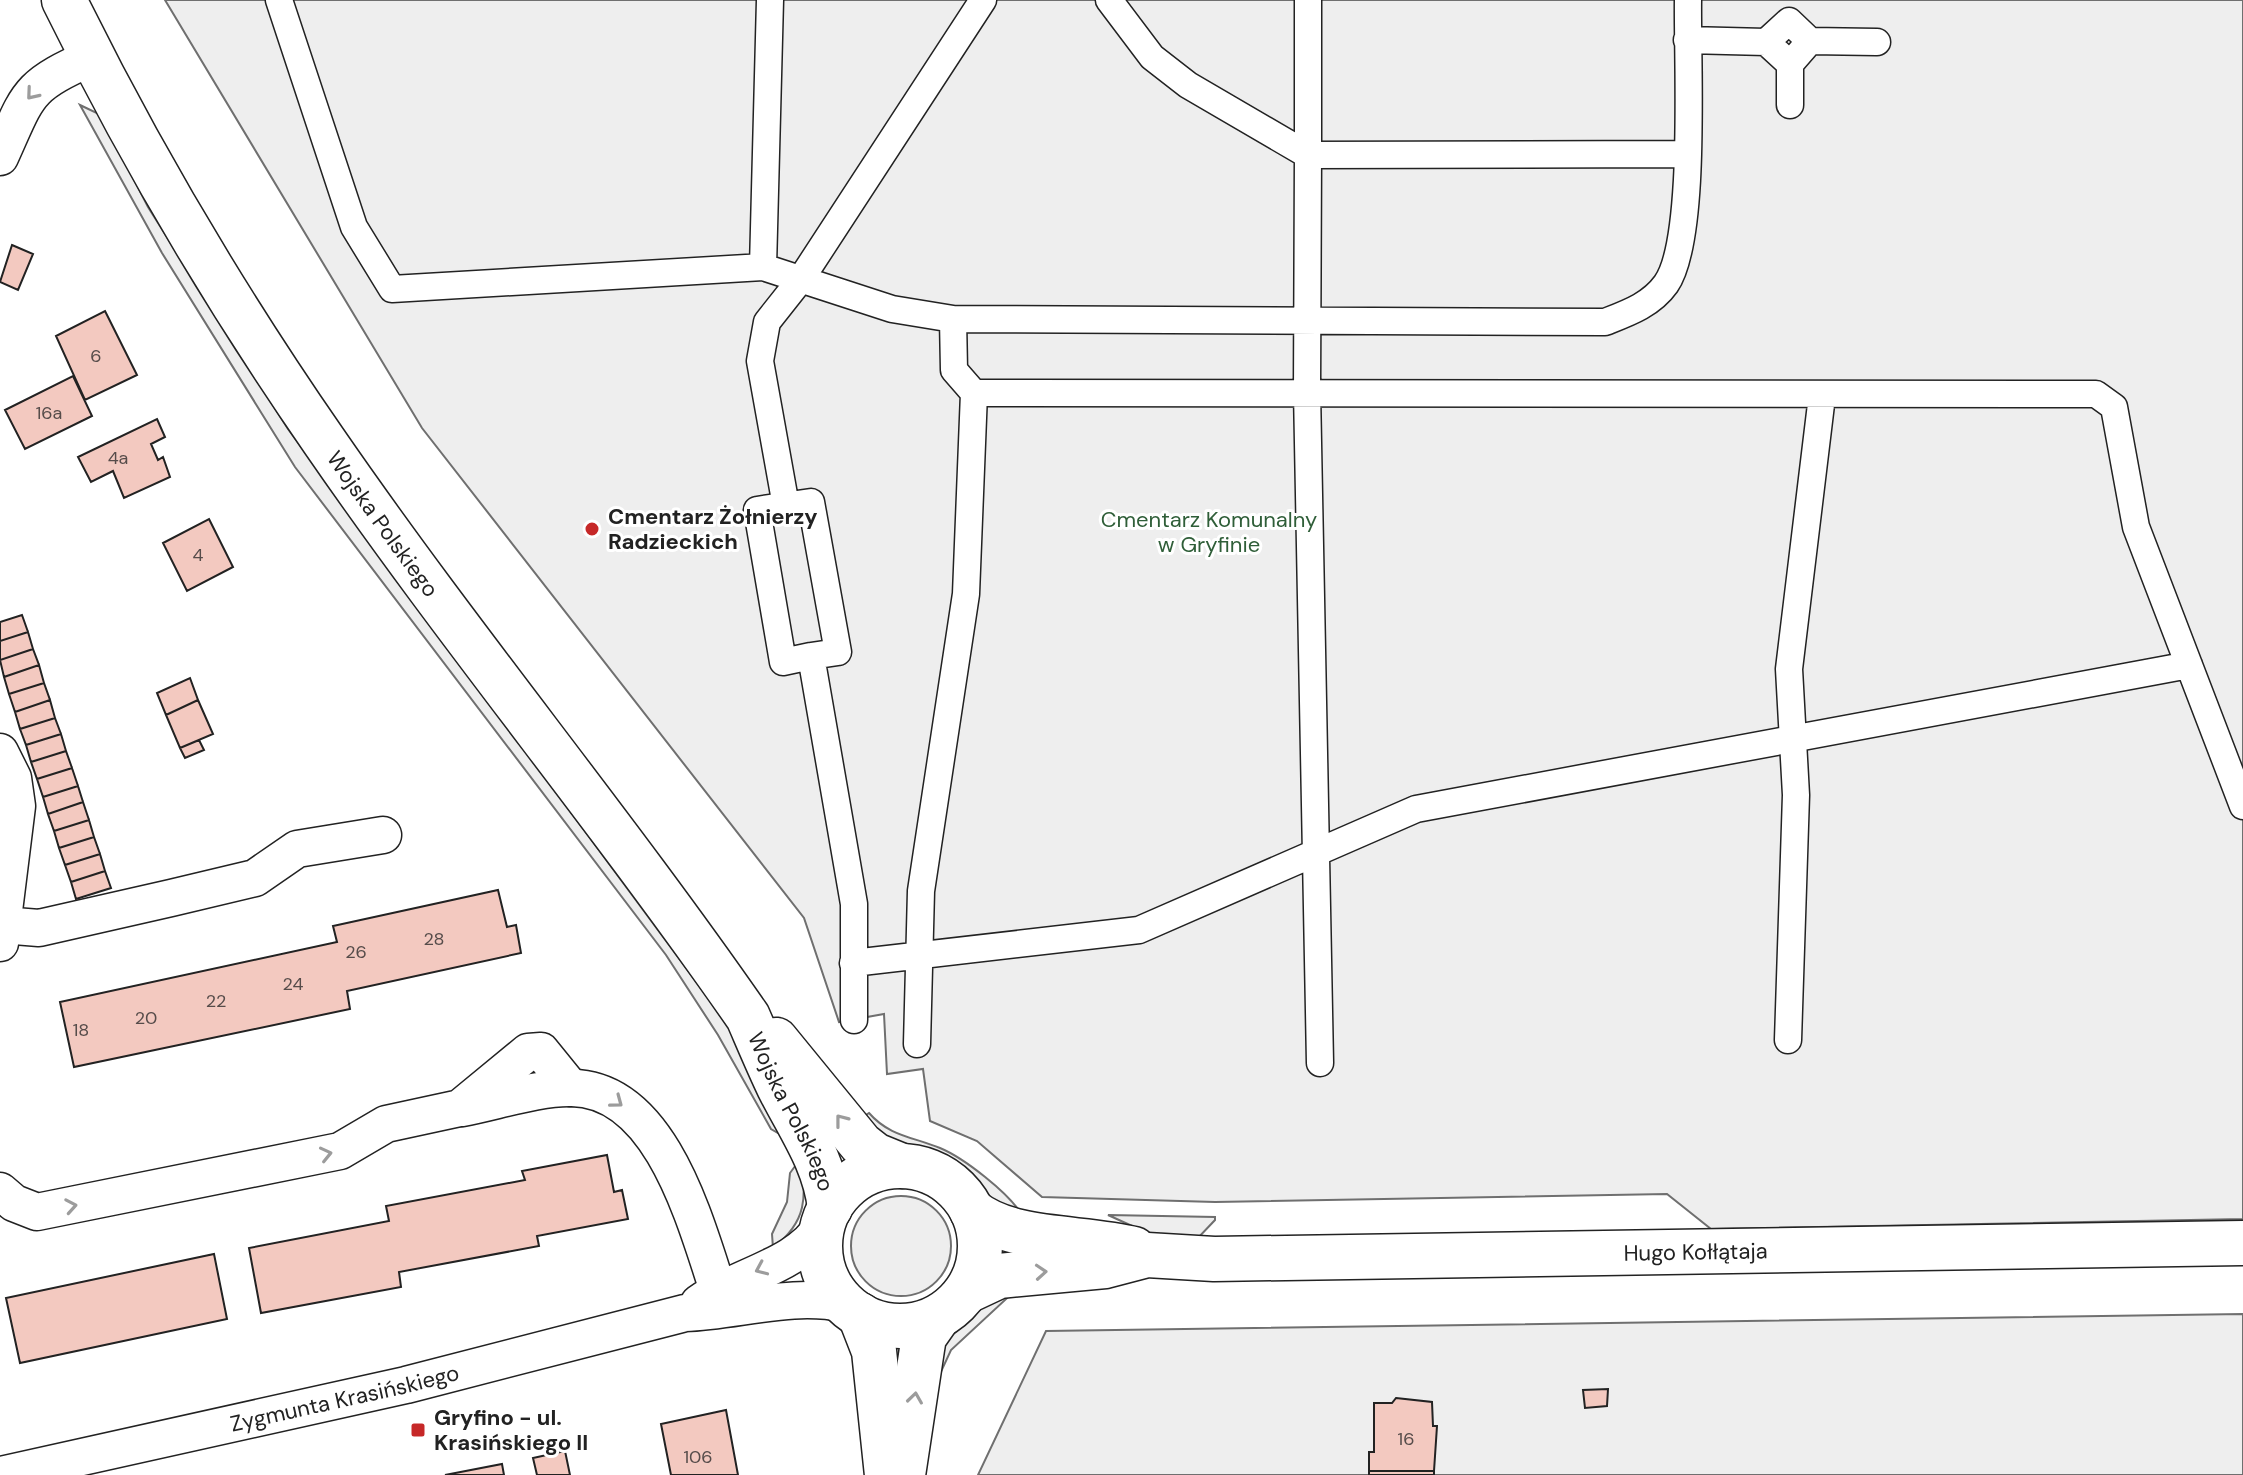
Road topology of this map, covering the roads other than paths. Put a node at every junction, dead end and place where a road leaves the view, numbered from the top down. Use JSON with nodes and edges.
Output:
{"nodes":[{"id":1,"x":64,"y":0,"type":"edge"},
{"id":2,"x":279,"y":0,"type":"edge"},
{"id":3,"x":770,"y":0,"type":"edge"},
{"id":4,"x":983,"y":0,"type":"edge"},
{"id":5,"x":1109,"y":0,"type":"edge"},
{"id":6,"x":1308,"y":0,"type":"edge"},
{"id":7,"x":1688,"y":0,"type":"edge"},
{"id":8,"x":1789,"y":10,"type":"edge"},
{"id":9,"x":1687,"y":40,"type":"junction"},
{"id":10,"x":1810,"y":41,"type":"junction"},
{"id":11,"x":1766,"y":42,"type":"junction"},
{"id":12,"x":1877,"y":42,"type":"dead end"},
{"id":13,"x":92,"y":57,"type":"junction"},
{"id":14,"x":1790,"y":64,"type":"junction"},
{"id":15,"x":1790,"y":105,"type":"dead end"},
{"id":16,"x":1686,"y":154,"type":"junction"},
{"id":17,"x":1308,"y":155,"type":"junction"},
{"id":18,"x":0,"y":157,"type":"edge"},
{"id":19,"x":763,"y":267,"type":"junction"},
{"id":20,"x":801,"y":279,"type":"junction"},
{"id":21,"x":953,"y":319,"type":"junction"},
{"id":22,"x":1307,"y":319,"type":"junction"},
{"id":23,"x":1307,"y":391,"type":"junction"},
{"id":24,"x":974,"y":393,"type":"junction"},
{"id":25,"x":1822,"y":396,"type":"junction"},
{"id":26,"x":786,"y":506,"type":"junction"},
{"id":27,"x":811,"y":656,"type":"junction"},
{"id":28,"x":2189,"y":665,"type":"junction"},
{"id":29,"x":1790,"y":740,"type":"junction"},
{"id":30,"x":0,"y":752,"type":"edge"},
{"id":31,"x":2243,"y":806,"type":"edge"},
{"id":32,"x":383,"y":835,"type":"dead end"},
{"id":33,"x":1317,"y":849,"type":"junction"},
{"id":34,"x":1,"y":934,"type":"edge"},
{"id":35,"x":920,"y":954,"type":"junction"},
{"id":36,"x":853,"y":963,"type":"junction"},
{"id":37,"x":748,"y":1017,"type":"junction"},
{"id":38,"x":854,"y":1020,"type":"dead end"},
{"id":39,"x":1788,"y":1040,"type":"dead end"},
{"id":40,"x":917,"y":1044,"type":"dead end"},
{"id":41,"x":1320,"y":1063,"type":"dead end"},
{"id":42,"x":902,"y":1166,"type":"junction"},
{"id":43,"x":0,"y":1191,"type":"edge"},
{"id":44,"x":972,"y":1211,"type":"junction"},
{"id":45,"x":826,"y":1217,"type":"junction"},
{"id":46,"x":2243,"y":1243,"type":"edge"},
{"id":47,"x":1147,"y":1255,"type":"junction"},
{"id":48,"x":718,"y":1290,"type":"junction"},
{"id":49,"x":952,"y":1304,"type":"junction"},
{"id":50,"x":852,"y":1310,"type":"junction"},
{"id":51,"x":685,"y":1313,"type":"junction"},
{"id":52,"x":1,"y":1475,"type":"edge"},
{"id":53,"x":887,"y":1475,"type":"edge"},
{"id":54,"x":903,"y":1475,"type":"edge"}],
"edges":[{"from":1,"to":13,"type":"main road","name":"Wojska Polskiego"},
{"from":2,"to":19,"type":"street"},
{"from":3,"to":19,"type":"street"},
{"from":4,"to":20,"type":"street"},
{"from":5,"to":17,"type":"street"},
{"from":6,"to":17,"type":"street"},
{"from":7,"to":9,"type":"street"},
{"from":8,"to":10,"type":"street"},
{"from":8,"to":11,"type":"street"},
{"from":9,"to":11,"type":"street"},
{"from":9,"to":16,"type":"street"},
{"from":10,"to":12,"type":"street"},
{"from":10,"to":14,"type":"street"},
{"from":11,"to":14,"type":"street"},
{"from":13,"to":18,"type":"street","one_way":true},
{"from":13,"to":37,"type":"main road","name":"Wojska Polskiego"},
{"from":14,"to":15,"type":"street"},
{"from":16,"to":17,"type":"street"},
{"from":16,"to":22,"type":"street"},
{"from":17,"to":22,"type":"street"},
{"from":19,"to":20,"type":"street"},
{"from":20,"to":21,"type":"street"},
{"from":20,"to":26,"type":"street"},
{"from":21,"to":22,"type":"street"},
{"from":21,"to":24,"type":"street"},
{"from":22,"to":23,"type":"street"},
{"from":23,"to":24,"type":"street"},
{"from":23,"to":25,"type":"street"},
{"from":23,"to":33,"type":"street"},
{"from":24,"to":35,"type":"street"},
{"from":25,"to":28,"type":"street"},
{"from":25,"to":29,"type":"street"},
{"from":26,"to":27,"type":"street"},
{"from":26,"to":27,"type":"street"},
{"from":27,"to":36,"type":"street"},
{"from":28,"to":29,"type":"street"},
{"from":28,"to":31,"type":"street"},
{"from":29,"to":33,"type":"street"},
{"from":29,"to":39,"type":"street"},
{"from":30,"to":34,"type":"street"},
{"from":32,"to":34,"type":"street"},
{"from":33,"to":35,"type":"street"},
{"from":33,"to":41,"type":"street"},
{"from":35,"to":36,"type":"street"},
{"from":35,"to":40,"type":"street"},
{"from":36,"to":38,"type":"street"},
{"from":42,"to":37,"type":"main road","name":"Wojska Polskiego","one_way":true},
{"from":37,"to":45,"type":"main road","name":"Wojska Polskiego"},
{"from":42,"to":44,"type":"main road"},
{"from":42,"to":45,"type":"main road"},
{"from":43,"to":48,"type":"street","one_way":true},
{"from":44,"to":47,"type":"main road","name":"Hugo Kołłątaja"},
{"from":44,"to":49,"type":"main road"},
{"from":45,"to":48,"type":"street","name":"Zygmunta Krasińskiego","one_way":true},
{"from":45,"to":50,"type":"main road"},
{"from":46,"to":47,"type":"main road","name":"Hugo Kołłątaja"},
{"from":49,"to":47,"type":"main road","name":"Hugo Kołłątaja","one_way":true},
{"from":48,"to":51,"type":"street","name":"Zygmunta Krasińskiego"},
{"from":49,"to":50,"type":"main road"},
{"from":54,"to":49,"type":"main road","one_way":true},
{"from":50,"to":51,"type":"street","name":"Zygmunta Krasińskiego"},
{"from":50,"to":53,"type":"main road"},
{"from":51,"to":52,"type":"street","name":"Zygmunta Krasińskiego"}]}
